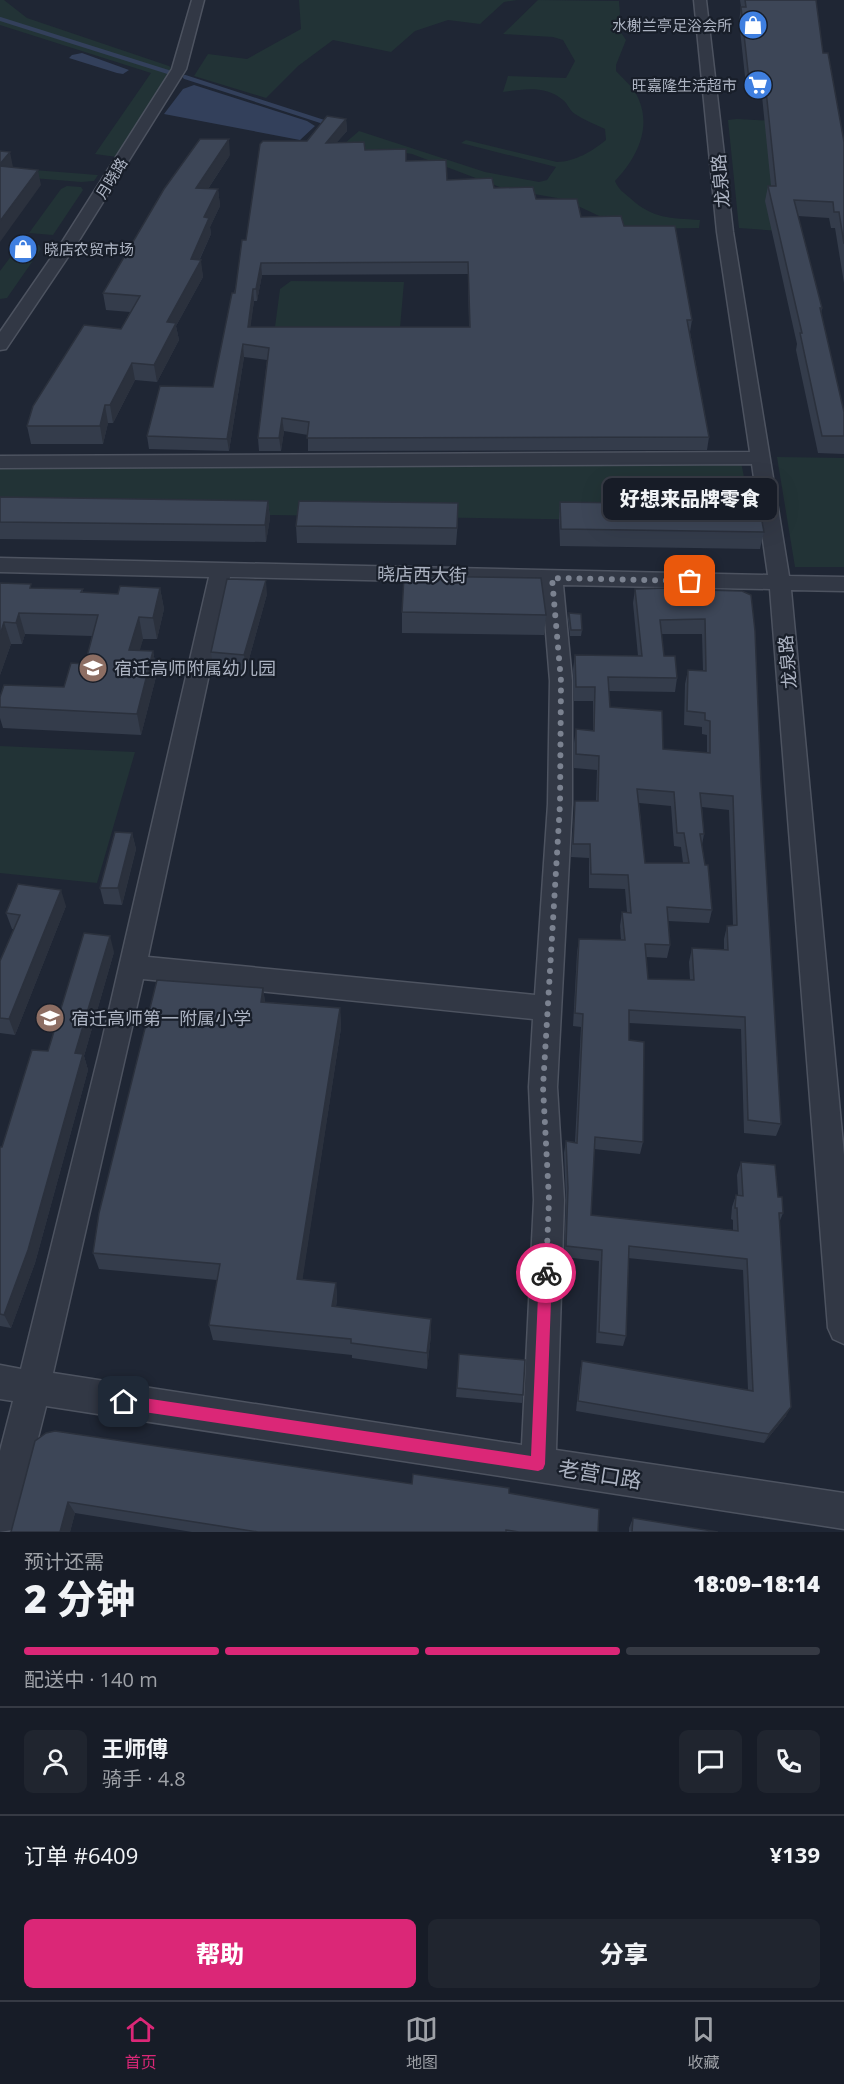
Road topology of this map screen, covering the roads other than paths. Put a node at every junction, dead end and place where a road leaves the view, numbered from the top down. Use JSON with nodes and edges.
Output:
{"nodes":[{"id":1,"x":198,"y":0,"type":"edge"},
{"id":2,"x":700,"y":0,"type":"edge"},
{"id":3,"x":0,"y":345,"type":"edge"},
{"id":4,"x":759,"y":458,"type":"junction"},
{"id":5,"x":0,"y":462,"type":"edge"},
{"id":6,"x":0,"y":565,"type":"edge"},
{"id":7,"x":220,"y":569,"type":"junction"},
{"id":8,"x":552,"y":578,"type":"junction"},
{"id":9,"x":780,"y":583,"type":"junction"},
{"id":10,"x":844,"y":584,"type":"edge"},
{"id":11,"x":134,"y":967,"type":"junction"},
{"id":12,"x":546,"y":1008,"type":"junction"},
{"id":13,"x":844,"y":1328,"type":"edge"},
{"id":14,"x":0,"y":1382,"type":"edge"},
{"id":15,"x":34,"y":1388,"type":"junction"},
{"id":16,"x":538,"y":1464,"type":"junction"},
{"id":17,"x":844,"y":1511,"type":"edge"},
{"id":18,"x":0,"y":1518,"type":"edge"}],
"edges":[{"from":1,"to":3,"type":"street","name":"月晓路"},
{"from":2,"to":4,"type":"street","name":"龙泉路"},
{"from":4,"to":5,"type":"street"},
{"from":4,"to":9,"type":"street","name":"龙泉路"},
{"from":6,"to":7,"type":"street","name":"晓店西大街"},
{"from":7,"to":8,"type":"street","name":"晓店西大街"},
{"from":7,"to":11,"type":"street"},
{"from":8,"to":9,"type":"street","name":"晓店西大街"},
{"from":8,"to":12,"type":"street"},
{"from":9,"to":10,"type":"street","name":"晓店西大街"},
{"from":9,"to":13,"type":"street","name":"龙泉路"},
{"from":11,"to":12,"type":"street"},
{"from":11,"to":15,"type":"street"},
{"from":12,"to":16,"type":"street"},
{"from":14,"to":15,"type":"street","name":"老营口路"},
{"from":15,"to":16,"type":"street","name":"老营口路"},
{"from":15,"to":18,"type":"street"},
{"from":16,"to":17,"type":"street","name":"老营口路"}]}
